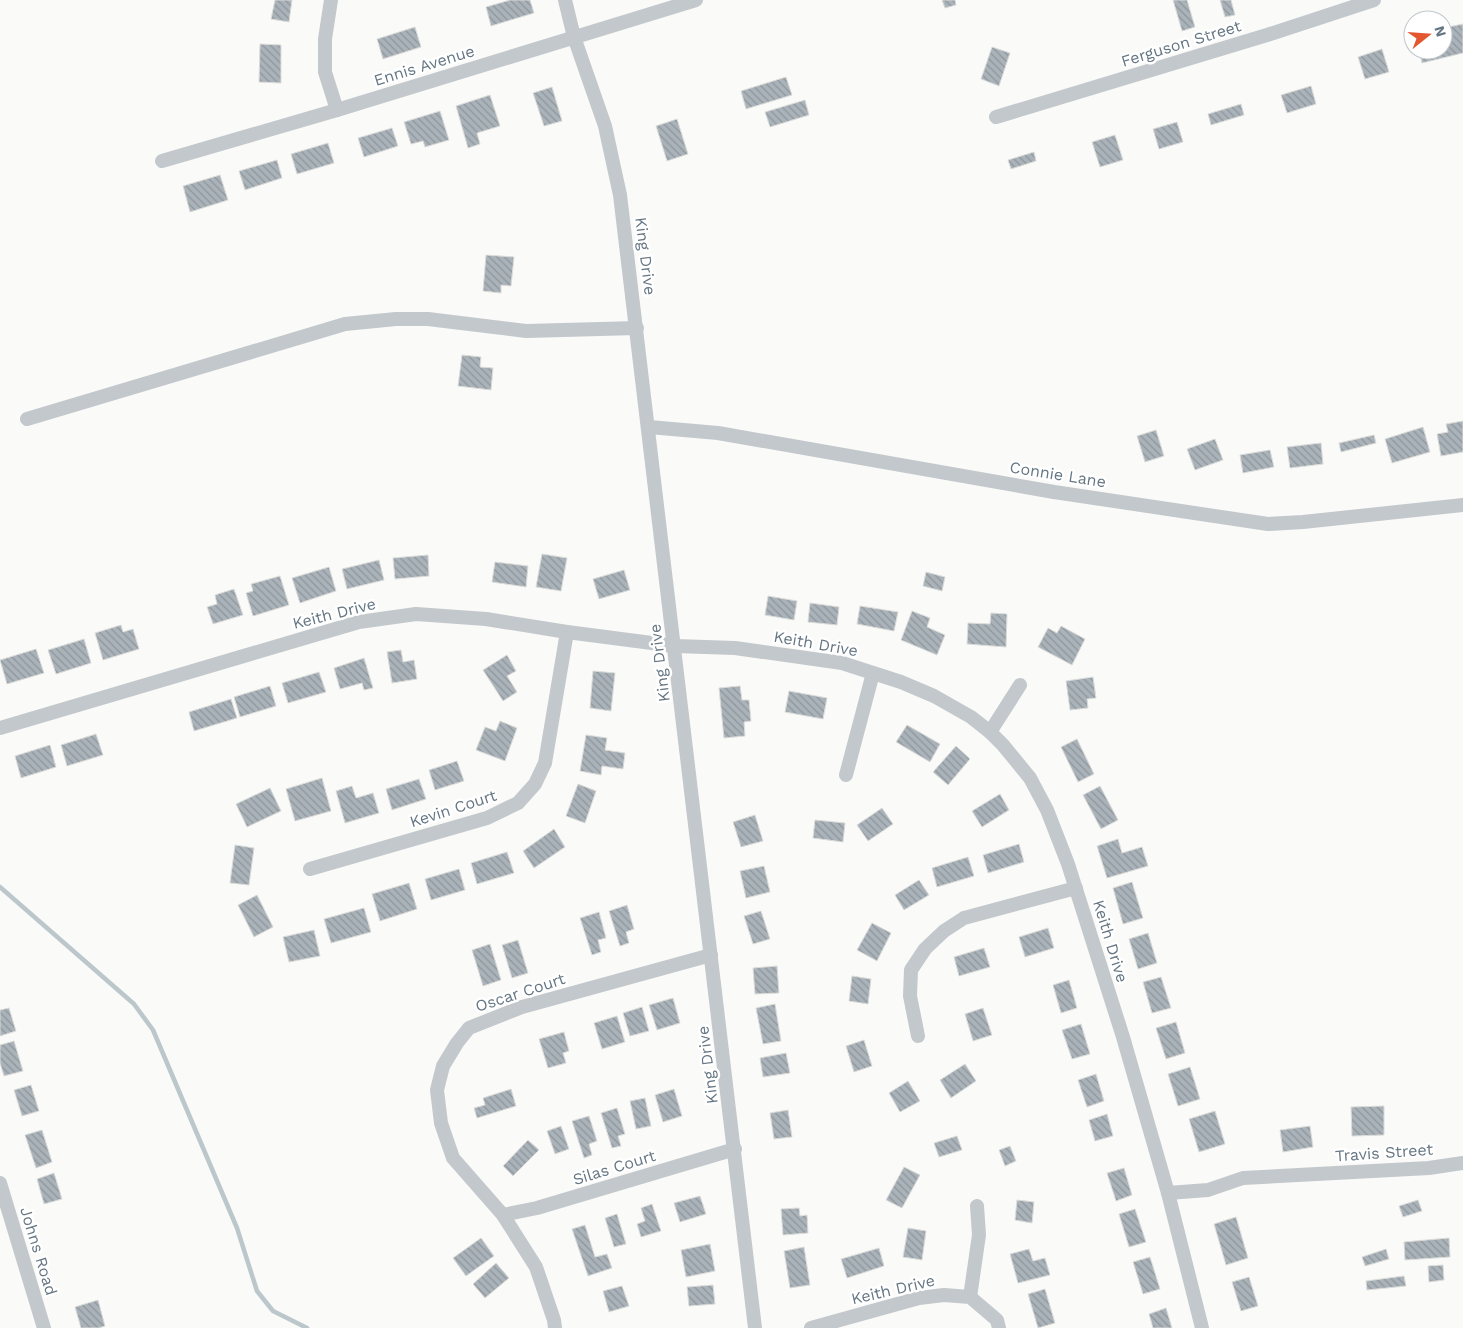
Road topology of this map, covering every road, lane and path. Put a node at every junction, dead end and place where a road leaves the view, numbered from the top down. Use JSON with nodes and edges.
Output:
{"nodes":[{"id":1,"x":331,"y":0,"type":"edge"},
{"id":2,"x":565,"y":0,"type":"edge"},
{"id":3,"x":696,"y":0,"type":"edge"},
{"id":4,"x":1374,"y":0,"type":"edge"},
{"id":5,"x":574,"y":37,"type":"junction"},
{"id":6,"x":337,"y":110,"type":"junction"},
{"id":7,"x":996,"y":117,"type":"dead end"},
{"id":8,"x":162,"y":161,"type":"dead end"},
{"id":9,"x":637,"y":328,"type":"junction"},
{"id":10,"x":27,"y":419,"type":"dead end"},
{"id":11,"x":649,"y":427,"type":"junction"},
{"id":12,"x":1463,"y":505,"type":"edge"},
{"id":13,"x":567,"y":632,"type":"junction"},
{"id":14,"x":675,"y":646,"type":"junction"},
{"id":15,"x":873,"y":672,"type":"junction"},
{"id":16,"x":1020,"y":685,"type":"dead end"},
{"id":17,"x":0,"y":728,"type":"edge"},
{"id":18,"x":990,"y":732,"type":"junction"},
{"id":19,"x":846,"y":775,"type":"dead end"},
{"id":20,"x":310,"y":870,"type":"dead end"},
{"id":21,"x":1076,"y":888,"type":"junction"},
{"id":22,"x":711,"y":955,"type":"junction"},
{"id":23,"x":918,"y":1036,"type":"dead end"},
{"id":24,"x":735,"y":1149,"type":"junction"},
{"id":25,"x":1463,"y":1163,"type":"edge"},
{"id":26,"x":0,"y":1183,"type":"edge"},
{"id":27,"x":1168,"y":1193,"type":"junction"},
{"id":28,"x":977,"y":1206,"type":"dead end"},
{"id":29,"x":503,"y":1215,"type":"junction"},
{"id":30,"x":970,"y":1297,"type":"junction"},
{"id":31,"x":44,"y":1328,"type":"edge"},
{"id":32,"x":555,"y":1328,"type":"edge"},
{"id":33,"x":755,"y":1328,"type":"edge"},
{"id":34,"x":811,"y":1328,"type":"edge"},
{"id":35,"x":999,"y":1328,"type":"edge"},
{"id":36,"x":1202,"y":1328,"type":"edge"}],
"edges":[{"from":1,"to":6,"type":"street"},
{"from":2,"to":5,"type":"street","name":"King Drive"},
{"from":3,"to":5,"type":"street","name":"Ennis Avenue"},
{"from":4,"to":7,"type":"street","name":"Ferguson Street"},
{"from":5,"to":6,"type":"street","name":"Ennis Avenue"},
{"from":5,"to":9,"type":"street","name":"King Drive"},
{"from":6,"to":8,"type":"street","name":"Ennis Avenue"},
{"from":9,"to":10,"type":"street"},
{"from":9,"to":11,"type":"street","name":"King Drive"},
{"from":11,"to":12,"type":"street","name":"Connie Lane"},
{"from":11,"to":14,"type":"street","name":"King Drive"},
{"from":13,"to":14,"type":"street","name":"Keith Drive"},
{"from":13,"to":17,"type":"street","name":"Keith Drive"},
{"from":13,"to":20,"type":"street","name":"Kevin Court"},
{"from":14,"to":15,"type":"street","name":"Keith Drive"},
{"from":14,"to":22,"type":"street","name":"King Drive"},
{"from":15,"to":18,"type":"street","name":"Keith Drive"},
{"from":15,"to":19,"type":"street"},
{"from":16,"to":18,"type":"street"},
{"from":18,"to":21,"type":"street","name":"Keith Drive"},
{"from":21,"to":23,"type":"street"},
{"from":21,"to":27,"type":"street","name":"Keith Drive"},
{"from":22,"to":24,"type":"street","name":"King Drive"},
{"from":22,"to":29,"type":"street","name":"Oscar Court"},
{"from":24,"to":29,"type":"street","name":"Silas Court"},
{"from":24,"to":33,"type":"street","name":"King Drive"},
{"from":25,"to":27,"type":"street","name":"Travis Street"},
{"from":26,"to":31,"type":"street","name":"Johns Road"},
{"from":27,"to":36,"type":"street","name":"Keith Drive"},
{"from":28,"to":30,"type":"street"},
{"from":29,"to":32,"type":"street","name":"Oscar Court"},
{"from":30,"to":34,"type":"street","name":"Keith Drive"},
{"from":30,"to":35,"type":"street"}]}
